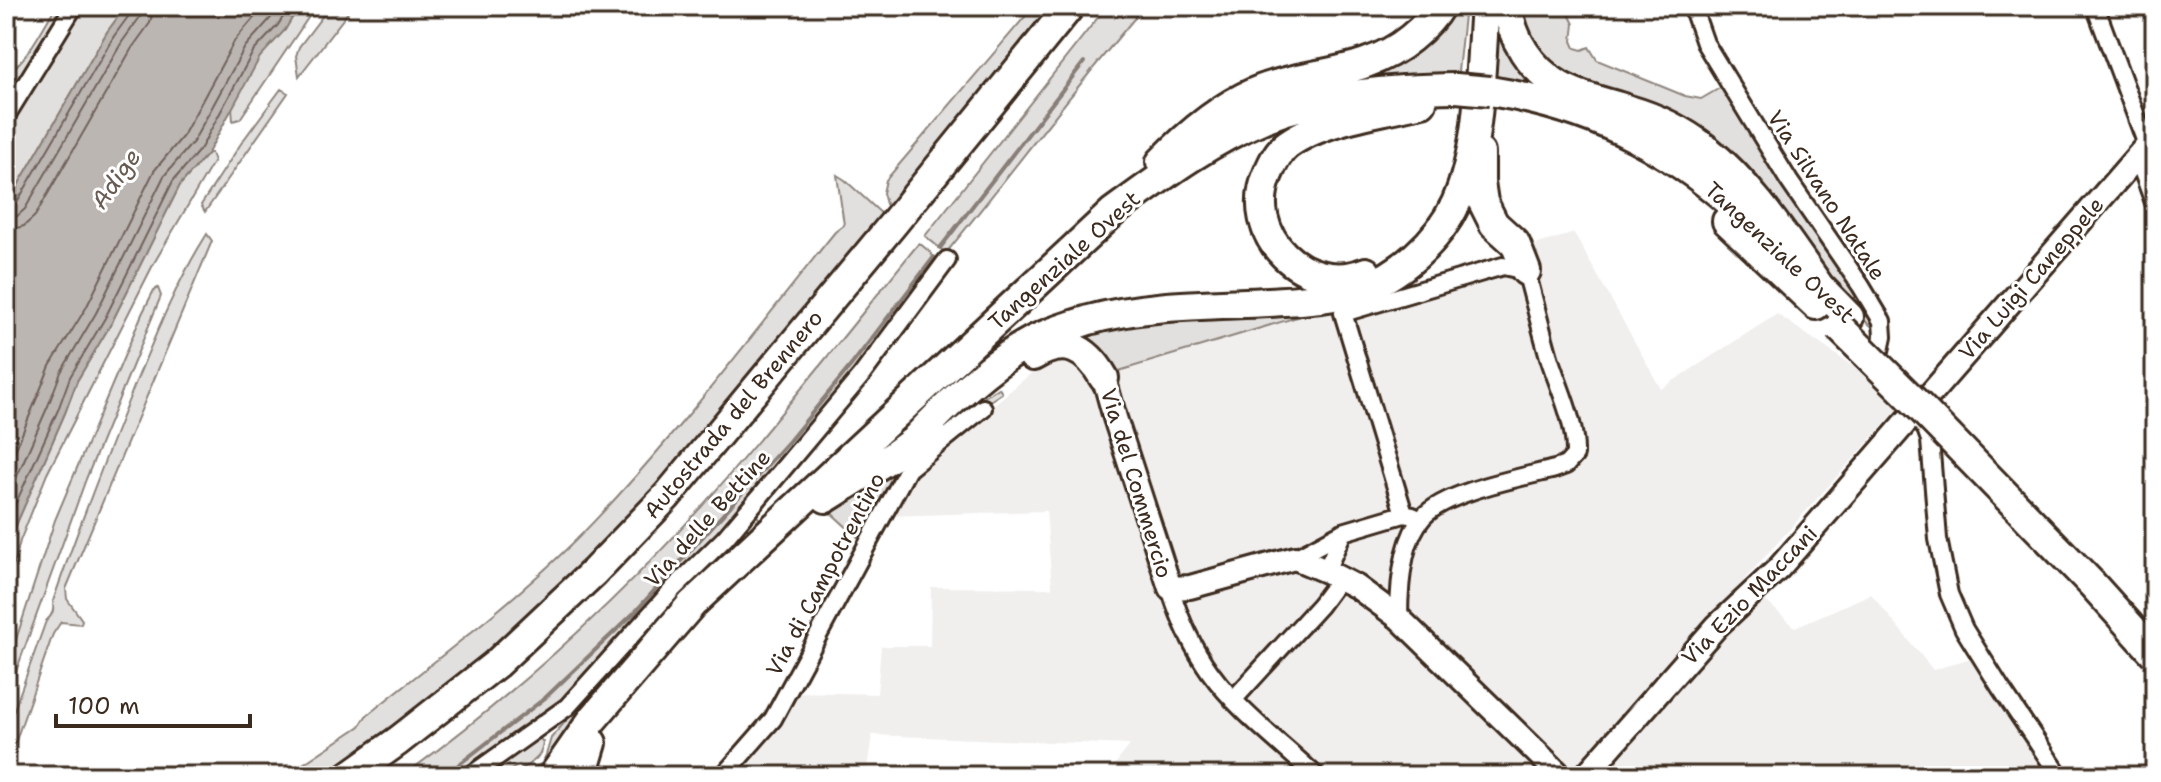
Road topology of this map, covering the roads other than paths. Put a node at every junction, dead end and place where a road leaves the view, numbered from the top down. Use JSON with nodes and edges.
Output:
{"nodes":[{"id":1,"x":74,"y":6,"type":"edge"},
{"id":2,"x":1070,"y":6,"type":"edge"},
{"id":3,"x":1090,"y":6,"type":"edge"},
{"id":4,"x":1440,"y":6,"type":"edge"},
{"id":5,"x":1472,"y":6,"type":"edge"},
{"id":6,"x":1485,"y":6,"type":"edge"},
{"id":7,"x":1508,"y":6,"type":"edge"},
{"id":8,"x":1692,"y":6,"type":"edge"},
{"id":9,"x":2095,"y":6,"type":"edge"},
{"id":10,"x":1456,"y":95,"type":"junction"},
{"id":11,"x":1490,"y":99,"type":"junction"},
{"id":12,"x":1422,"y":102,"type":"junction"},
{"id":13,"x":6,"y":116,"type":"edge"},
{"id":14,"x":1474,"y":133,"type":"junction"},
{"id":15,"x":2147,"y":145,"type":"edge"},
{"id":16,"x":2155,"y":205,"type":"edge"},
{"id":17,"x":1113,"y":212,"type":"junction"},
{"id":18,"x":905,"y":223,"type":"junction"},
{"id":19,"x":947,"y":260,"type":"dead end"},
{"id":20,"x":1526,"y":271,"type":"junction"},
{"id":21,"x":1819,"y":286,"type":"junction"},
{"id":22,"x":1844,"y":322,"type":"junction"},
{"id":23,"x":1104,"y":378,"type":"joint"},
{"id":24,"x":983,"y":408,"type":"dead end"},
{"id":25,"x":1908,"y":410,"type":"junction"},
{"id":26,"x":916,"y":438,"type":"junction"},
{"id":27,"x":826,"y":498,"type":"junction"},
{"id":28,"x":1404,"y":514,"type":"junction"},
{"id":29,"x":1423,"y":517,"type":"junction"},
{"id":30,"x":1343,"y":532,"type":"junction"},
{"id":31,"x":1295,"y":558,"type":"junction"},
{"id":32,"x":1333,"y":574,"type":"junction"},
{"id":33,"x":1170,"y":588,"type":"junction"},
{"id":34,"x":1399,"y":618,"type":"junction"},
{"id":35,"x":2155,"y":634,"type":"edge"},
{"id":36,"x":2155,"y":654,"type":"edge"},
{"id":37,"x":1233,"y":700,"type":"junction"},
{"id":38,"x":592,"y":732,"type":"junction"},
{"id":39,"x":730,"y":775,"type":"edge"},
{"id":40,"x":349,"y":776,"type":"edge"},
{"id":41,"x":377,"y":776,"type":"edge"},
{"id":42,"x":470,"y":776,"type":"edge"},
{"id":43,"x":540,"y":776,"type":"edge"},
{"id":44,"x":553,"y":776,"type":"edge"},
{"id":45,"x":570,"y":776,"type":"edge"},
{"id":46,"x":582,"y":776,"type":"edge"},
{"id":47,"x":1316,"y":776,"type":"edge"},
{"id":48,"x":1561,"y":776,"type":"edge"},
{"id":49,"x":1585,"y":776,"type":"edge"},
{"id":50,"x":2060,"y":776,"type":"edge"}],
"edges":[{"from":1,"to":13,"type":"street"},
{"from":2,"to":18,"type":"highway","name":"Autostrada del Brennero"},
{"from":3,"to":18,"type":"highway","name":"Autostrada del Brennero"},
{"from":4,"to":17,"type":"highway"},
{"from":5,"to":12,"type":"highway"},
{"from":6,"to":14,"type":"highway"},
{"from":7,"to":21,"type":"highway"},
{"from":8,"to":25,"type":"street","name":"Via Silvano Natale"},
{"from":9,"to":15,"type":"street"},
{"from":10,"to":11,"type":"highway","name":"Tangenziale Ovest"},
{"from":10,"to":12,"type":"highway","name":"Tangenziale Ovest"},
{"from":10,"to":17,"type":"highway","name":"Tangenziale Ovest"},
{"from":11,"to":21,"type":"highway","name":"Tangenziale Ovest"},
{"from":11,"to":22,"type":"highway","name":"Tangenziale Ovest"},
{"from":12,"to":27,"type":"highway","name":"Tangenziale Ovest"},
{"from":14,"to":20,"type":"highway"},
{"from":14,"to":26,"type":"highway"},
{"from":15,"to":16,"type":"street"},
{"from":15,"to":25,"type":"street","name":"Via Luigi Caneppele"},
{"from":17,"to":38,"type":"highway","name":"Tangenziale Ovest"},
{"from":18,"to":40,"type":"highway","name":"Autostrada del Brennero"},
{"from":18,"to":41,"type":"highway","name":"Autostrada del Brennero"},
{"from":19,"to":42,"type":"street","name":"Via delle Bettine"},
{"from":20,"to":28,"type":"street"},
{"from":20,"to":29,"type":"street"},
{"from":21,"to":22,"type":"highway","name":"Tangenziale Ovest"},
{"from":22,"to":35,"type":"highway","name":"Tangenziale Ovest"},
{"from":22,"to":36,"type":"highway","name":"Tangenziale Ovest","bridge":true},
{"from":23,"to":26,"type":"highway"},
{"from":23,"to":33,"type":"street","name":"Via del Commercio"},
{"from":24,"to":39,"type":"street","name":"Via di Campotrentino"},
{"from":25,"to":49,"type":"street","name":"Via Ezio Maccani"},
{"from":25,"to":50,"type":"street"},
{"from":26,"to":27,"type":"highway"},
{"from":27,"to":38,"type":"highway","name":"Tangenziale Ovest"},
{"from":28,"to":29,"type":"street","name":"Via del Commercio"},
{"from":28,"to":30,"type":"street","name":"Via del Commercio"},
{"from":29,"to":34,"type":"street"},
{"from":30,"to":31,"type":"street","name":"Via del Commercio"},
{"from":30,"to":32,"type":"street"},
{"from":31,"to":32,"type":"street"},
{"from":31,"to":33,"type":"street","name":"Via del Commercio"},
{"from":32,"to":34,"type":"street"},
{"from":32,"to":37,"type":"street"},
{"from":33,"to":37,"type":"street","name":"Via del Commercio"},
{"from":34,"to":48,"type":"street"},
{"from":37,"to":47,"type":"street","name":"Via del Commercio"},
{"from":38,"to":43,"type":"highway"},
{"from":38,"to":44,"type":"highway","name":"Tangenziale Ovest"},
{"from":38,"to":45,"type":"highway","name":"Tangenziale Ovest"},
{"from":38,"to":46,"type":"highway"}]}
